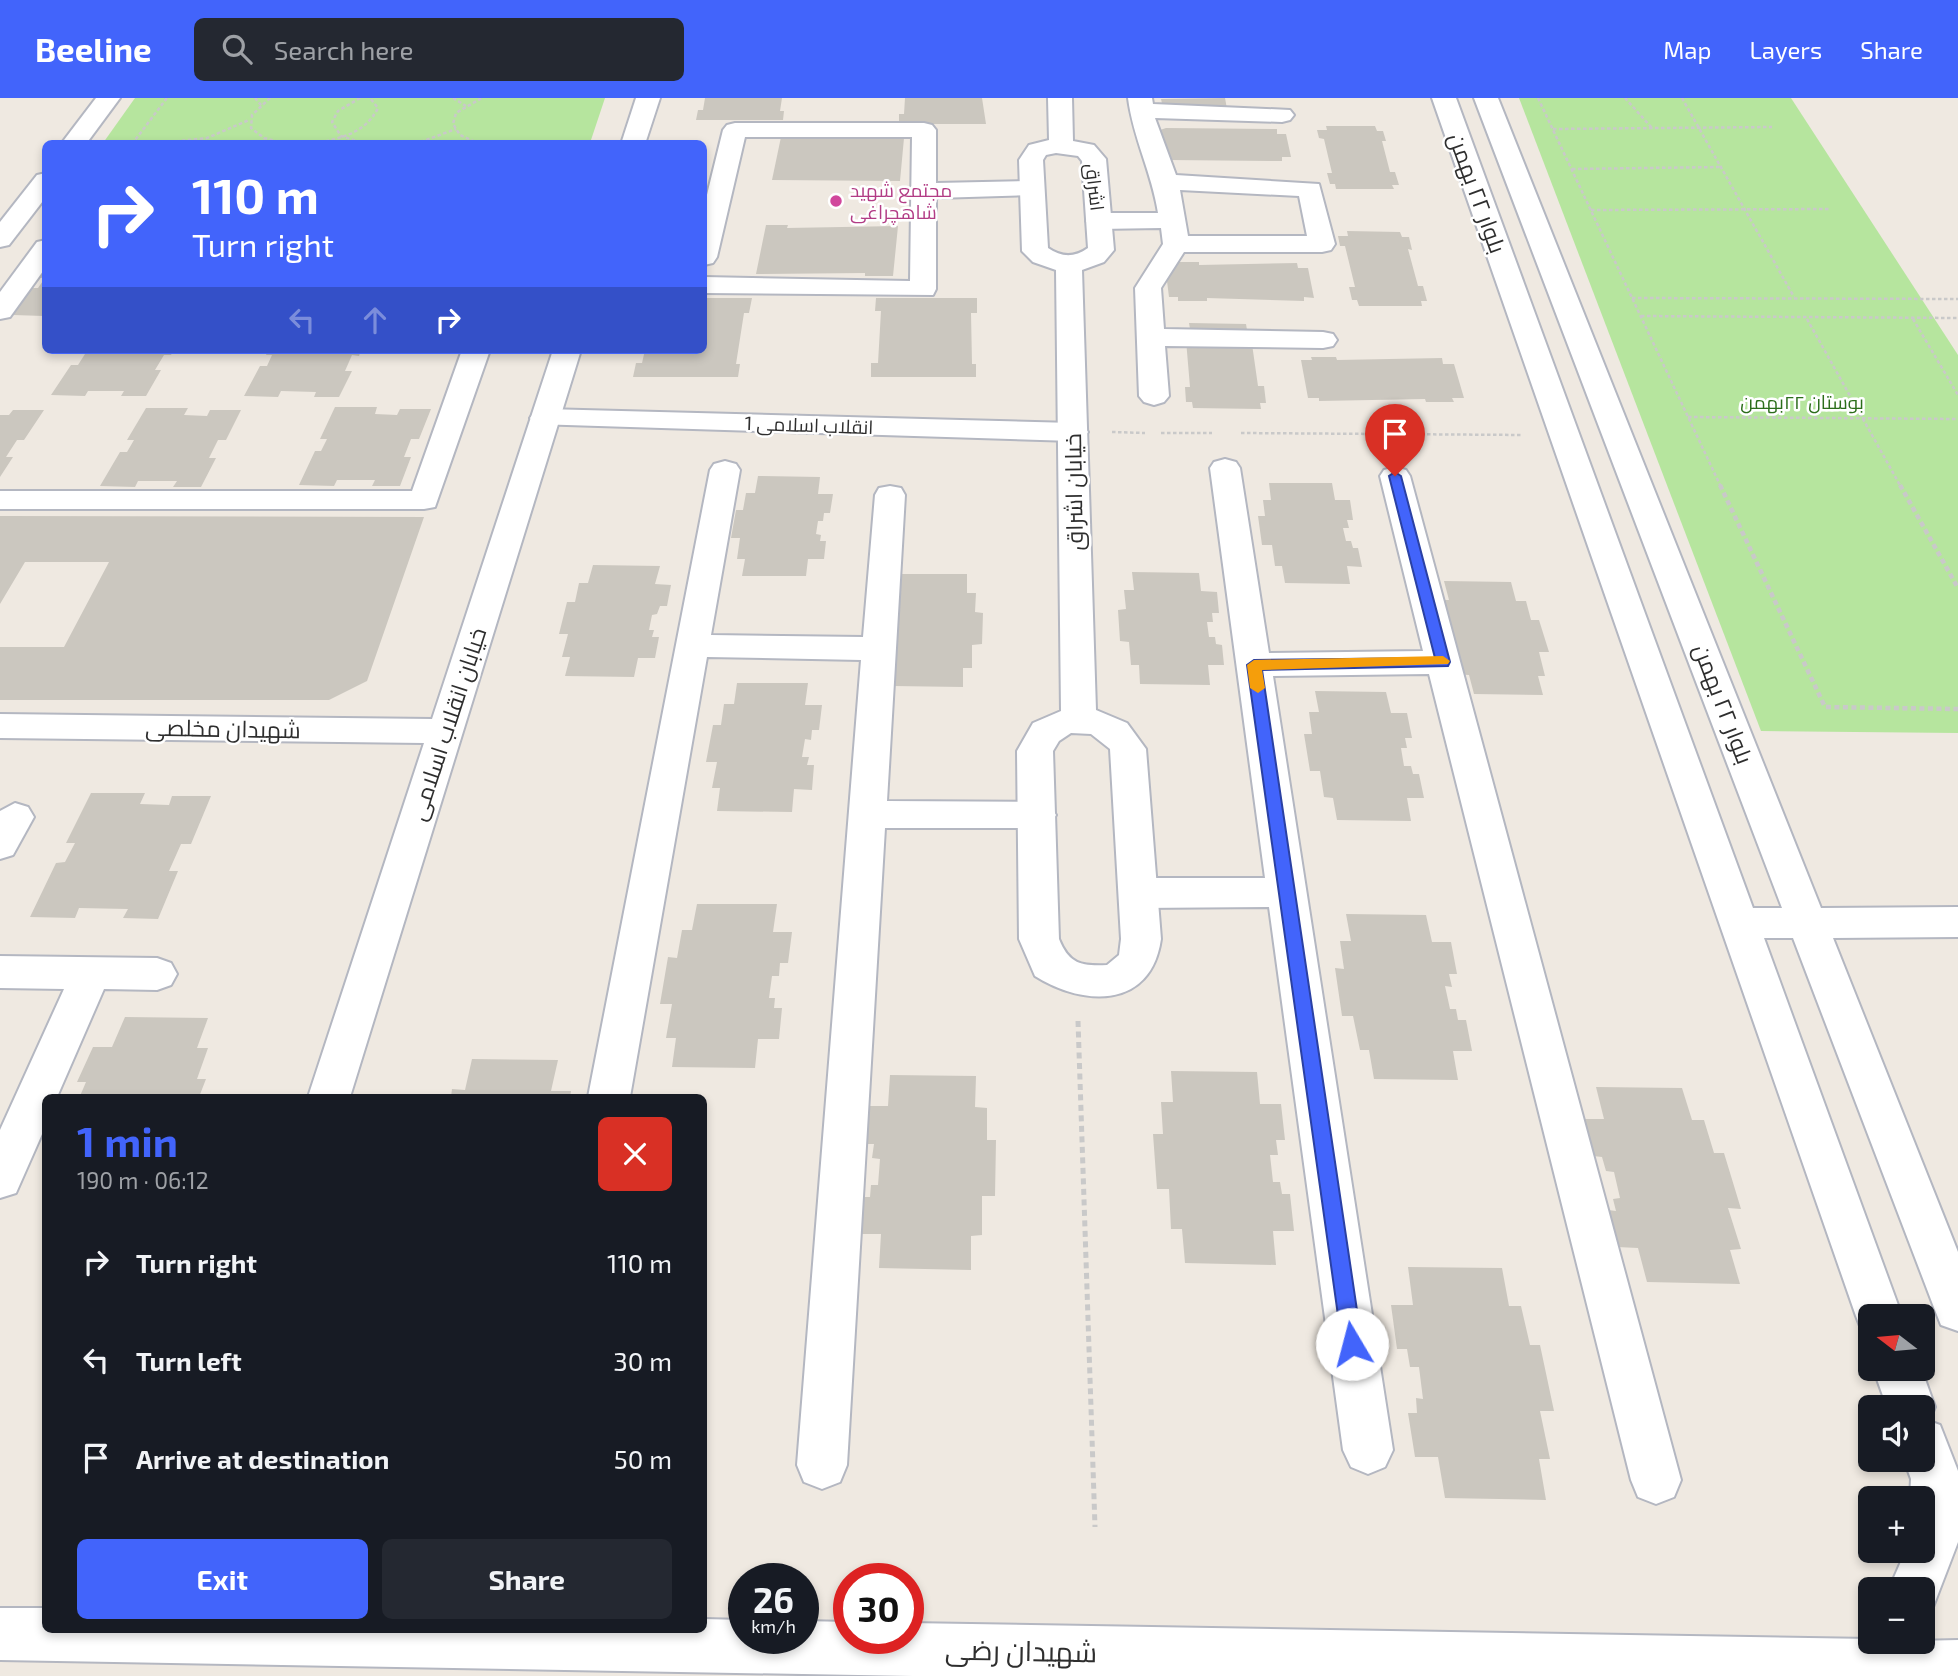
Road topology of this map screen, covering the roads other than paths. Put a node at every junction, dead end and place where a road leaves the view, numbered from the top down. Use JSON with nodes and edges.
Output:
{"nodes":[{"id":1,"x":108,"y":98,"type":"edge"},
{"id":2,"x":648,"y":98,"type":"edge"},
{"id":3,"x":1060,"y":98,"type":"edge"},
{"id":4,"x":1444,"y":98,"type":"edge"},
{"id":5,"x":1486,"y":98,"type":"edge"},
{"id":6,"x":1141,"y":104,"type":"edge"},
{"id":7,"x":1282,"y":115,"type":"dead end"},
{"id":8,"x":77,"y":140,"type":"edge"},
{"id":9,"x":634,"y":140,"type":"edge"},
{"id":10,"x":1061,"y":146,"type":"junction"},
{"id":11,"x":1167,"y":182,"type":"junction"},
{"id":12,"x":1032,"y":188,"type":"junction"},
{"id":13,"x":42,"y":189,"type":"edge"},
{"id":14,"x":923,"y":191,"type":"junction"},
{"id":15,"x":1099,"y":221,"type":"junction"},
{"id":16,"x":1174,"y":232,"type":"junction"},
{"id":17,"x":0,"y":239,"type":"edge"},
{"id":18,"x":707,"y":245,"type":"edge"},
{"id":19,"x":42,"y":253,"type":"edge"},
{"id":20,"x":1069,"y":264,"type":"junction"},
{"id":21,"x":707,"y":285,"type":"edge"},
{"id":22,"x":0,"y":311,"type":"edge"},
{"id":23,"x":1150,"y":337,"type":"junction"},
{"id":24,"x":1323,"y":340,"type":"dead end"},
{"id":25,"x":475,"y":354,"type":"edge"},
{"id":26,"x":565,"y":354,"type":"edge"},
{"id":27,"x":1154,"y":397,"type":"dead end"},
{"id":28,"x":545,"y":418,"type":"junction"},
{"id":29,"x":1073,"y":432,"type":"junction"},
{"id":30,"x":1228,"y":445,"type":"road end"},
{"id":31,"x":725,"y":470,"type":"dead end"},
{"id":32,"x":1395,"y":476,"type":"dead end"},
{"id":33,"x":890,"y":495,"type":"dead end"},
{"id":34,"x":0,"y":500,"type":"edge"},
{"id":35,"x":693,"y":646,"type":"junction"},
{"id":36,"x":879,"y":649,"type":"junction"},
{"id":37,"x":1443,"y":662,"type":"junction"},
{"id":38,"x":1254,"y":665,"type":"junction"},
{"id":39,"x":1079,"y":720,"type":"junction"},
{"id":40,"x":0,"y":726,"type":"edge"},
{"id":41,"x":446,"y":731,"type":"junction"},
{"id":42,"x":867,"y":814,"type":"junction"},
{"id":43,"x":1037,"y":815,"type":"junction"},
{"id":44,"x":1287,"y":892,"type":"junction"},
{"id":45,"x":1138,"y":893,"type":"junction"},
{"id":46,"x":1808,"y":922,"type":"junction"},
{"id":47,"x":1958,"y":922,"type":"edge"},
{"id":48,"x":1741,"y":923,"type":"junction"},
{"id":49,"x":0,"y":972,"type":"edge"},
{"id":50,"x":91,"y":973,"type":"junction"},
{"id":51,"x":157,"y":974,"type":"dead end"},
{"id":52,"x":329,"y":1094,"type":"edge"},
{"id":53,"x":610,"y":1094,"type":"edge"},
{"id":54,"x":0,"y":1179,"type":"edge"},
{"id":55,"x":1875,"y":1304,"type":"edge"},
{"id":56,"x":1958,"y":1310,"type":"edge"},
{"id":57,"x":1368,"y":1450,"type":"dead end"},
{"id":58,"x":822,"y":1465,"type":"dead end"},
{"id":59,"x":1929,"y":1472,"type":"edge"},
{"id":60,"x":1933,"y":1472,"type":"edge"},
{"id":61,"x":1656,"y":1480,"type":"dead end"},
{"id":62,"x":1958,"y":1541,"type":"edge"},
{"id":63,"x":1920,"y":1577,"type":"edge"},
{"id":64,"x":158,"y":1633,"type":"edge"},
{"id":65,"x":0,"y":1634,"type":"edge"},
{"id":66,"x":1870,"y":1661,"type":"edge"},
{"id":67,"x":1035,"y":1664,"type":"edge"},
{"id":68,"x":1958,"y":1667,"type":"edge"}],
"edges":[{"from":1,"to":8,"type":"street"},
{"from":2,"to":9,"type":"street"},
{"from":3,"to":10,"type":"street"},
{"from":4,"to":48,"type":"street","name":"بلوار ۲۲ بهمن"},
{"from":5,"to":46,"type":"street","name":"بلوار ۲۲ بهمن"},
{"from":6,"to":7,"type":"street"},
{"from":6,"to":11,"type":"street"},
{"from":10,"to":12,"type":"street","name":"اشراق"},
{"from":10,"to":15,"type":"street","name":"اشراق"},
{"from":11,"to":16,"type":"street"},
{"from":11,"to":16,"type":"street"},
{"from":12,"to":14,"type":"street"},
{"from":12,"to":20,"type":"street","name":"اشراق"},
{"from":13,"to":17,"type":"street"},
{"from":14,"to":18,"type":"street"},
{"from":14,"to":21,"type":"street"},
{"from":15,"to":16,"type":"street"},
{"from":15,"to":20,"type":"street","name":"اشراق"},
{"from":16,"to":23,"type":"street"},
{"from":19,"to":22,"type":"street"},
{"from":20,"to":29,"type":"street","name":"خیابان اشراق"},
{"from":23,"to":24,"type":"street"},
{"from":23,"to":27,"type":"street"},
{"from":25,"to":34,"type":"street"},
{"from":26,"to":28,"type":"street","name":"خیابان انقلاب اسلامی"},
{"from":28,"to":29,"type":"street","name":"انقلاب اسلامی 1"},
{"from":28,"to":41,"type":"street","name":"خیابان انقلاب اسلامی"},
{"from":29,"to":39,"type":"street","name":"خیابان اشراق"},
{"from":30,"to":38,"type":"street"},
{"from":31,"to":35,"type":"street"},
{"from":32,"to":37,"type":"street"},
{"from":33,"to":36,"type":"street"},
{"from":35,"to":36,"type":"street"},
{"from":35,"to":53,"type":"street"},
{"from":36,"to":42,"type":"street"},
{"from":37,"to":38,"type":"street"},
{"from":37,"to":61,"type":"street"},
{"from":38,"to":44,"type":"street"},
{"from":39,"to":43,"type":"street"},
{"from":39,"to":45,"type":"street"},
{"from":40,"to":41,"type":"street","name":"شهیدان مخلصی"},
{"from":41,"to":52,"type":"street","name":"خیابان انقلاب اسلامی"},
{"from":42,"to":43,"type":"street"},
{"from":42,"to":58,"type":"street"},
{"from":43,"to":45,"type":"street"},
{"from":44,"to":45,"type":"street"},
{"from":44,"to":57,"type":"street"},
{"from":46,"to":47,"type":"street"},
{"from":46,"to":48,"type":"street"},
{"from":46,"to":56,"type":"street","name":"بلوار ۲۲ بهمن"},
{"from":48,"to":55,"type":"street","name":"بلوار ۲۲ بهمن"},
{"from":49,"to":50,"type":"street"},
{"from":50,"to":51,"type":"street"},
{"from":50,"to":54,"type":"street"},
{"from":59,"to":63,"type":"street"},
{"from":60,"to":62,"type":"street"},
{"from":64,"to":65,"type":"street","name":"شهیدان رضی"},
{"from":64,"to":67,"type":"street","name":"شهیدان رضی"},
{"from":66,"to":67,"type":"street","name":"شهیدان رضی"},
{"from":66,"to":68,"type":"street","name":"شهیدان رضی"}]}
